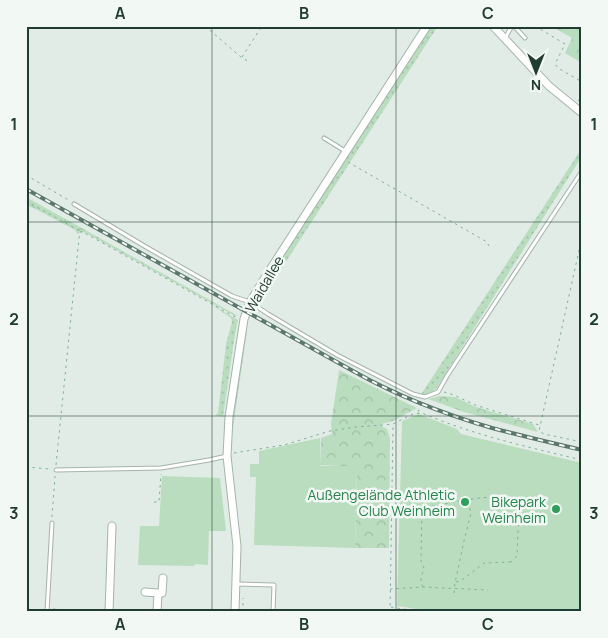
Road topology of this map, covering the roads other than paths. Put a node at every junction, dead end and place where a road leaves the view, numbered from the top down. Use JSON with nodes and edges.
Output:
{"nodes":[{"id":1,"x":427,"y":26,"type":"edge"},
{"id":2,"x":493,"y":26,"type":"edge"},
{"id":3,"x":513,"y":26,"type":"edge"},
{"id":4,"x":525,"y":38,"type":"dead end"},
{"id":5,"x":505,"y":39,"type":"junction"},
{"id":6,"x":582,"y":113,"type":"edge"},
{"id":7,"x":324,"y":138,"type":"dead end"},
{"id":8,"x":346,"y":152,"type":"junction"},
{"id":9,"x":582,"y":171,"type":"edge"},
{"id":10,"x":74,"y":204,"type":"road end"},
{"id":11,"x":250,"y":302,"type":"junction"},
{"id":12,"x":230,"y":455,"type":"junction"},
{"id":13,"x":56,"y":470,"type":"road end"},
{"id":14,"x":52,"y":523,"type":"dead end"},
{"id":15,"x":112,"y":526,"type":"dead end"},
{"id":16,"x":163,"y":578,"type":"dead end"},
{"id":17,"x":236,"y":584,"type":"junction"},
{"id":18,"x":145,"y":592,"type":"dead end"},
{"id":19,"x":158,"y":593,"type":"junction"},
{"id":20,"x":47,"y":610,"type":"edge"},
{"id":21,"x":109,"y":612,"type":"edge"},
{"id":22,"x":157,"y":612,"type":"edge"},
{"id":23,"x":235,"y":612,"type":"edge"},
{"id":24,"x":273,"y":612,"type":"edge"}],
"edges":[{"from":1,"to":8,"type":"street","name":"Waidallee"},
{"from":2,"to":5,"type":"street"},
{"from":3,"to":4,"type":"lane"},
{"from":3,"to":5,"type":"lane"},
{"from":5,"to":6,"type":"street"},
{"from":7,"to":8,"type":"lane"},
{"from":8,"to":11,"type":"street","name":"Waidallee"},
{"from":9,"to":11,"type":"lane"},
{"from":10,"to":11,"type":"lane"},
{"from":11,"to":12,"type":"street","name":"Waidallee"},
{"from":12,"to":13,"type":"lane"},
{"from":12,"to":17,"type":"street","name":"Waidallee"},
{"from":14,"to":20,"type":"lane"},
{"from":15,"to":21,"type":"street"},
{"from":16,"to":19,"type":"street"},
{"from":17,"to":23,"type":"street","name":"Waidallee"},
{"from":17,"to":24,"type":"lane"},
{"from":18,"to":19,"type":"street"},
{"from":19,"to":22,"type":"street"}]}
